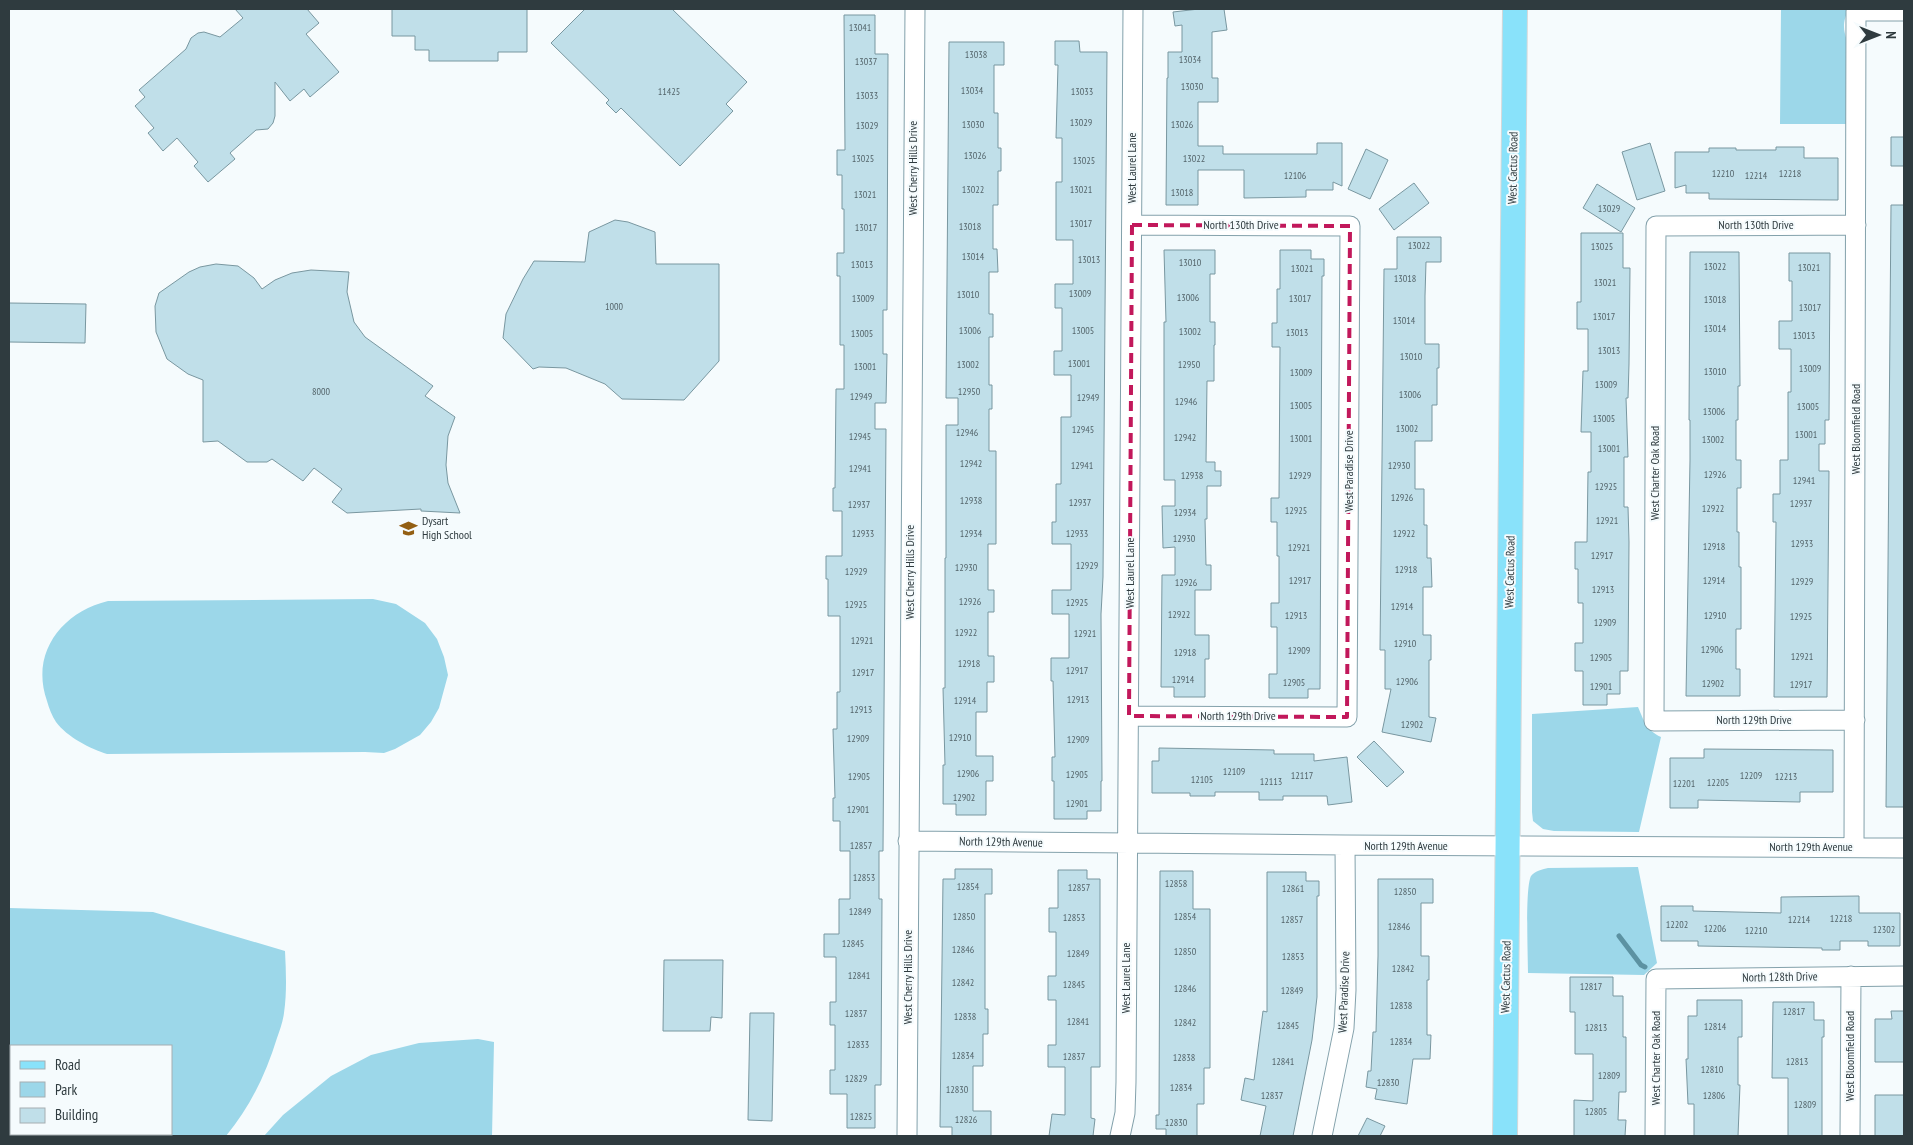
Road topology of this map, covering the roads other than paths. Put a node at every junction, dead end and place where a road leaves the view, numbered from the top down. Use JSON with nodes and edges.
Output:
{"nodes":[{"id":1,"x":914,"y":9,"type":"edge"},
{"id":2,"x":1134,"y":9,"type":"edge"},
{"id":3,"x":1515,"y":9,"type":"edge"},
{"id":4,"x":1904,"y":10,"type":"edge"},
{"id":5,"x":1132,"y":225,"type":"junction"},
{"id":6,"x":1856,"y":225,"type":"junction"},
{"id":7,"x":1350,"y":226,"type":"joint"},
{"id":8,"x":1656,"y":226,"type":"joint"},
{"id":9,"x":1128,"y":716,"type":"junction"},
{"id":10,"x":1347,"y":717,"type":"joint"},
{"id":11,"x":1855,"y":720,"type":"junction"},
{"id":12,"x":1654,"y":721,"type":"joint"},
{"id":13,"x":908,"y":841,"type":"junction"},
{"id":14,"x":1127,"y":843,"type":"junction"},
{"id":15,"x":1345,"y":846,"type":"junction"},
{"id":16,"x":1508,"y":846,"type":"junction"},
{"id":17,"x":1854,"y":847,"type":"junction"},
{"id":18,"x":1904,"y":848,"type":"edge"},
{"id":19,"x":1851,"y":976,"type":"junction"},
{"id":20,"x":1904,"y":976,"type":"edge"},
{"id":21,"x":1656,"y":979,"type":"joint"},
{"id":22,"x":907,"y":1136,"type":"edge"},
{"id":23,"x":1120,"y":1136,"type":"edge"},
{"id":24,"x":1322,"y":1136,"type":"edge"},
{"id":25,"x":1505,"y":1136,"type":"edge"},
{"id":26,"x":1655,"y":1136,"type":"edge"},
{"id":27,"x":1850,"y":1136,"type":"edge"}],
"edges":[{"from":1,"to":13,"type":"street","name":"West Cherry Hills Drive"},
{"from":2,"to":5,"type":"street","name":"West Laurel Lane"},
{"from":3,"to":16,"type":"main road","name":"West Cactus Road"},
{"from":4,"to":6,"type":"street","name":"West Bloomfield Road"},
{"from":5,"to":7,"type":"street","name":"North 130th Drive"},
{"from":5,"to":9,"type":"street","name":"West Laurel Lane"},
{"from":6,"to":8,"type":"street","name":"North 130th Drive"},
{"from":6,"to":11,"type":"street","name":"West Bloomfield Road"},
{"from":7,"to":10,"type":"street","name":"West Paradise Drive"},
{"from":8,"to":12,"type":"street","name":"West Charter Oak Road"},
{"from":9,"to":10,"type":"street","name":"North 129th Drive"},
{"from":9,"to":14,"type":"street","name":"West Laurel Lane"},
{"from":11,"to":12,"type":"street","name":"North 129th Drive"},
{"from":11,"to":17,"type":"street","name":"West Bloomfield Road"},
{"from":13,"to":14,"type":"street","name":"North 129th Avenue"},
{"from":13,"to":22,"type":"street","name":"West Cherry Hills Drive"},
{"from":14,"to":15,"type":"street","name":"North 129th Avenue"},
{"from":14,"to":23,"type":"street","name":"West Laurel Lane"},
{"from":15,"to":16,"type":"street","name":"North 129th Avenue"},
{"from":15,"to":24,"type":"street","name":"West Paradise Drive"},
{"from":16,"to":17,"type":"street","name":"North 129th Avenue"},
{"from":16,"to":25,"type":"main road","name":"West Cactus Road"},
{"from":17,"to":18,"type":"street","name":"North 129th Avenue"},
{"from":19,"to":20,"type":"street","name":"North 128th Drive"},
{"from":19,"to":21,"type":"street","name":"North 128th Drive"},
{"from":19,"to":27,"type":"street","name":"West Bloomfield Road"},
{"from":21,"to":26,"type":"street","name":"West Charter Oak Road"}]}
